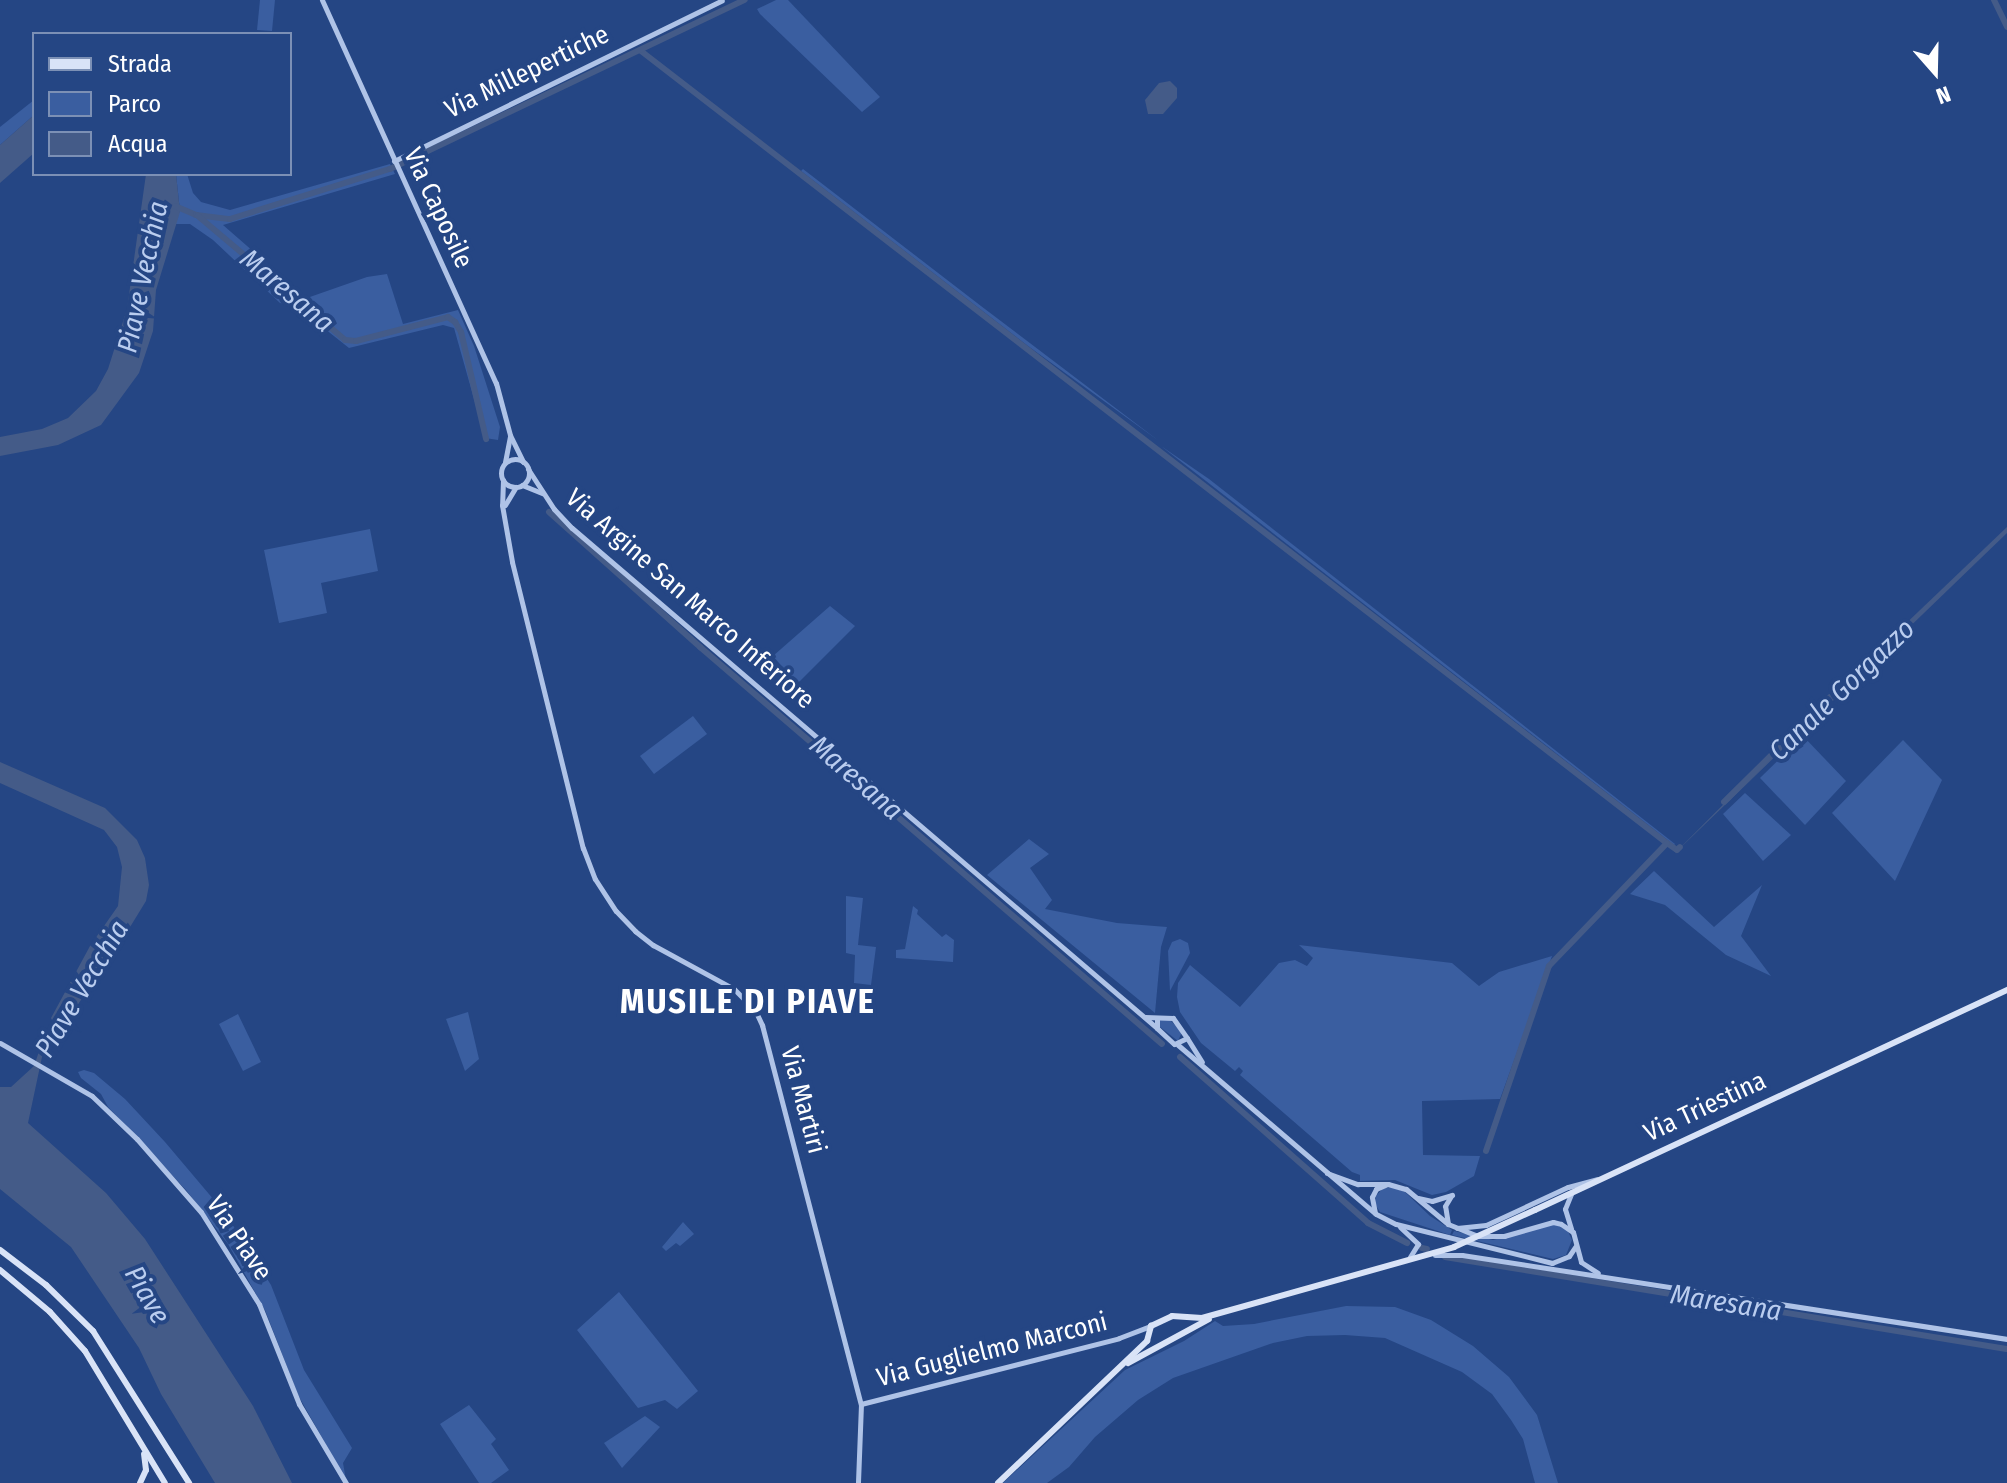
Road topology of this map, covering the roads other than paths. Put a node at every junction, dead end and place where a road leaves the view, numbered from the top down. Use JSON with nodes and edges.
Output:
{"nodes":[{"id":1,"x":322,"y":0,"type":"edge"},
{"id":2,"x":722,"y":0,"type":"edge"},
{"id":3,"x":395,"y":162,"type":"junction"},
{"id":4,"x":510,"y":435,"type":"junction"},
{"id":5,"x":523,"y":462,"type":"junction"},
{"id":6,"x":504,"y":464,"type":"junction"},
{"id":7,"x":528,"y":469,"type":"junction"},
{"id":8,"x":503,"y":480,"type":"junction"},
{"id":9,"x":519,"y":486,"type":"junction"},
{"id":10,"x":543,"y":493,"type":"junction"},
{"id":11,"x":503,"y":509,"type":"junction"},
{"id":12,"x":2007,"y":990,"type":"edge"},
{"id":13,"x":1138,"y":1015,"type":"junction"},
{"id":14,"x":1157,"y":1018,"type":"junction"},
{"id":15,"x":1157,"y":1028,"type":"junction"},
{"id":16,"x":1187,"y":1038,"type":"junction"},
{"id":17,"x":0,"y":1043,"type":"edge"},
{"id":18,"x":1178,"y":1045,"type":"junction"},
{"id":19,"x":1208,"y":1073,"type":"junction"},
{"id":20,"x":1320,"y":1169,"type":"junction"},
{"id":21,"x":1613,"y":1174,"type":"junction"},
{"id":22,"x":1388,"y":1184,"type":"junction"},
{"id":23,"x":1573,"y":1193,"type":"junction"},
{"id":24,"x":1416,"y":1197,"type":"junction"},
{"id":25,"x":1376,"y":1214,"type":"junction"},
{"id":26,"x":1396,"y":1224,"type":"junction"},
{"id":27,"x":1448,"y":1224,"type":"junction"},
{"id":28,"x":1455,"y":1228,"type":"junction"},
{"id":29,"x":1572,"y":1230,"type":"junction"},
{"id":30,"x":1575,"y":1246,"type":"junction"},
{"id":31,"x":0,"y":1250,"type":"edge"},
{"id":32,"x":1435,"y":1255,"type":"junction"},
{"id":33,"x":1462,"y":1255,"type":"junction"},
{"id":34,"x":1549,"y":1264,"type":"junction"},
{"id":35,"x":1386,"y":1268,"type":"junction"},
{"id":36,"x":0,"y":1270,"type":"edge"},
{"id":37,"x":1603,"y":1275,"type":"junction"},
{"id":38,"x":1219,"y":1313,"type":"junction"},
{"id":39,"x":1184,"y":1319,"type":"junction"},
{"id":40,"x":1151,"y":1326,"type":"junction"},
{"id":41,"x":1132,"y":1334,"type":"junction"},
{"id":42,"x":1185,"y":1334,"type":"junction"},
{"id":43,"x":2007,"y":1339,"type":"edge"},
{"id":44,"x":1147,"y":1340,"type":"junction"},
{"id":45,"x":1158,"y":1348,"type":"junction"},
{"id":46,"x":1121,"y":1367,"type":"junction"},
{"id":47,"x":861,"y":1404,"type":"junction"},
{"id":48,"x":139,"y":1443,"type":"junction"},
{"id":49,"x":140,"y":1483,"type":"edge"},
{"id":50,"x":165,"y":1483,"type":"edge"},
{"id":51,"x":189,"y":1483,"type":"edge"},
{"id":52,"x":346,"y":1483,"type":"edge"},
{"id":53,"x":858,"y":1483,"type":"edge"},
{"id":54,"x":998,"y":1483,"type":"edge"}],
"edges":[{"from":1,"to":3,"type":"street","name":"Via Caposile"},
{"from":2,"to":3,"type":"street","name":"Via Millepertiche"},
{"from":3,"to":4,"type":"street","name":"Via Caposile"},
{"from":4,"to":5,"type":"street","name":"Via Caposile"},
{"from":4,"to":6,"type":"street","name":"Via Caposile"},
{"from":5,"to":6,"type":"street"},
{"from":5,"to":7,"type":"street","name":"Via Argine San Marco Inferiore"},
{"from":6,"to":8,"type":"street"},
{"from":7,"to":9,"type":"street"},
{"from":7,"to":10,"type":"street","name":"Via Argine San Marco Inferiore"},
{"from":8,"to":9,"type":"street","name":"Via Argine San Marco Inferiore"},
{"from":8,"to":11,"type":"street","name":"Via Martiri"},
{"from":9,"to":10,"type":"street","name":"Via Argine San Marco Inferiore"},
{"from":9,"to":11,"type":"street"},
{"from":10,"to":13,"type":"street","name":"Via Argine San Marco Inferiore"},
{"from":11,"to":47,"type":"street","name":"Via Martiri"},
{"from":12,"to":21,"type":"main road","name":"Via Triestina"},
{"from":13,"to":14,"type":"street","name":"Via Argine San Marco Inferiore"},
{"from":13,"to":15,"type":"street","name":"Via Argine San Marco Inferiore"},
{"from":14,"to":15,"type":"street"},
{"from":14,"to":16,"type":"street","name":"Via Argine San Marco Inferiore"},
{"from":15,"to":18,"type":"street","name":"Via Argine San Marco Inferiore"},
{"from":16,"to":18,"type":"street"},
{"from":16,"to":19,"type":"street","name":"Via Argine San Marco Inferiore"},
{"from":17,"to":52,"type":"street","name":"Via Piave"},
{"from":18,"to":19,"type":"street","name":"Via Argine San Marco Inferiore"},
{"from":19,"to":20,"type":"street","name":"Via Argine San Marco Inferiore"},
{"from":20,"to":22,"type":"street"},
{"from":20,"to":25,"type":"street","name":"Via Argine San Marco Inferiore"},
{"from":21,"to":23,"type":"main road","name":"Via Triestina"},
{"from":21,"to":28,"type":"street"},
{"from":22,"to":24,"type":"street"},
{"from":22,"to":25,"type":"street"},
{"from":23,"to":29,"type":"street"},
{"from":23,"to":32,"type":"main road","name":"Via Triestina","bridge":true},
{"from":24,"to":27,"type":"street"},
{"from":24,"to":27,"type":"street"},
{"from":25,"to":26,"type":"street","name":"Via Argine San Marco Inferiore"},
{"from":26,"to":34,"type":"street","name":"Via Argine San Marco Inferiore"},
{"from":26,"to":35,"type":"street"},
{"from":27,"to":28,"type":"street"},
{"from":28,"to":29,"type":"street"},
{"from":29,"to":30,"type":"street"},
{"from":30,"to":34,"type":"street"},
{"from":30,"to":37,"type":"street"},
{"from":31,"to":51,"type":"main road"},
{"from":32,"to":33,"type":"street"},
{"from":32,"to":35,"type":"main road","name":"Via Triestina"},
{"from":33,"to":34,"type":"street"},
{"from":33,"to":34,"type":"street"},
{"from":34,"to":37,"type":"street"},
{"from":35,"to":38,"type":"main road"},
{"from":36,"to":48,"type":"main road"},
{"from":37,"to":43,"type":"street"},
{"from":38,"to":39,"type":"main road"},
{"from":38,"to":42,"type":"main road"},
{"from":39,"to":40,"type":"main road"},
{"from":39,"to":42,"type":"main road"},
{"from":40,"to":41,"type":"street","name":"Via Guglielmo Marconi"},
{"from":40,"to":44,"type":"main road"},
{"from":41,"to":44,"type":"street","name":"Via Guglielmo Marconi"},
{"from":41,"to":47,"type":"street","name":"Via Guglielmo Marconi"},
{"from":42,"to":45,"type":"main road"},
{"from":44,"to":45,"type":"main road"},
{"from":44,"to":46,"type":"main road"},
{"from":45,"to":46,"type":"main road"},
{"from":46,"to":54,"type":"main road"},
{"from":47,"to":53,"type":"street","name":"Via Martiri"},
{"from":48,"to":49,"type":"main road"},
{"from":48,"to":50,"type":"main road"}]}
